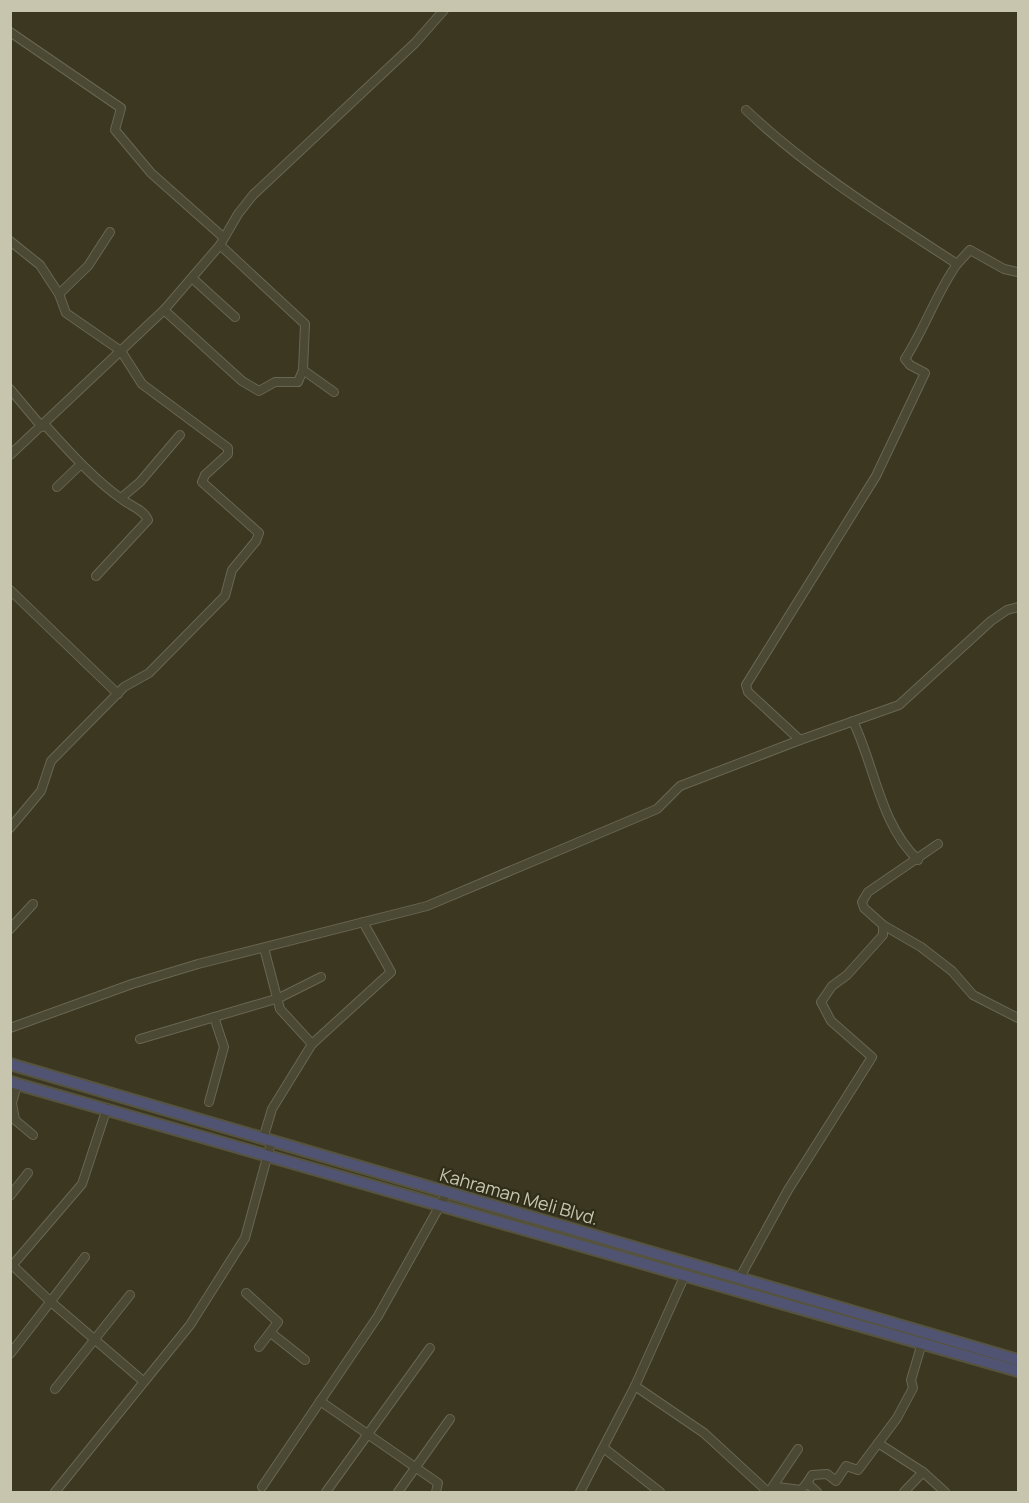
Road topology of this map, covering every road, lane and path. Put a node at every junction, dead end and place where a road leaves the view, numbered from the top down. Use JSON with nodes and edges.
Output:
{"nodes":[{"id":1,"x":444,"y":10,"type":"edge"},
{"id":2,"x":10,"y":32,"type":"edge"},
{"id":3,"x":746,"y":110,"type":"dead end"},
{"id":4,"x":110,"y":232,"type":"dead end"},
{"id":5,"x":10,"y":241,"type":"edge"},
{"id":6,"x":221,"y":241,"type":"junction"},
{"id":7,"x":957,"y":264,"type":"junction"},
{"id":8,"x":1018,"y":272,"type":"edge"},
{"id":9,"x":192,"y":278,"type":"junction"},
{"id":10,"x":59,"y":294,"type":"junction"},
{"id":11,"x":164,"y":310,"type":"junction"},
{"id":12,"x":235,"y":317,"type":"dead end"},
{"id":13,"x":121,"y":351,"type":"junction"},
{"id":14,"x":303,"y":370,"type":"junction"},
{"id":15,"x":10,"y":388,"type":"edge"},
{"id":16,"x":334,"y":392,"type":"dead end"},
{"id":17,"x":43,"y":426,"type":"junction"},
{"id":18,"x":180,"y":435,"type":"dead end"},
{"id":19,"x":10,"y":455,"type":"edge"},
{"id":20,"x":81,"y":464,"type":"junction"},
{"id":21,"x":57,"y":487,"type":"dead end"},
{"id":22,"x":121,"y":498,"type":"junction"},
{"id":23,"x":96,"y":576,"type":"dead end"},
{"id":24,"x":10,"y":590,"type":"edge"},
{"id":25,"x":1018,"y":607,"type":"edge"},
{"id":26,"x":118,"y":694,"type":"junction"},
{"id":27,"x":853,"y":721,"type":"junction"},
{"id":28,"x":800,"y":740,"type":"junction"},
{"id":29,"x":10,"y":828,"type":"edge"},
{"id":30,"x":938,"y":844,"type":"dead end"},
{"id":31,"x":918,"y":860,"type":"junction"},
{"id":32,"x":33,"y":904,"type":"dead end"},
{"id":33,"x":363,"y":922,"type":"junction"},
{"id":34,"x":883,"y":925,"type":"junction"},
{"id":35,"x":10,"y":929,"type":"edge"},
{"id":36,"x":264,"y":948,"type":"junction"},
{"id":37,"x":321,"y":977,"type":"dead end"},
{"id":38,"x":279,"y":998,"type":"junction"},
{"id":39,"x":214,"y":1017,"type":"junction"},
{"id":40,"x":1018,"y":1018,"type":"edge"},
{"id":41,"x":10,"y":1028,"type":"edge"},
{"id":42,"x":140,"y":1039,"type":"dead end"},
{"id":43,"x":312,"y":1044,"type":"junction"},
{"id":44,"x":10,"y":1064,"type":"edge"},
{"id":45,"x":14,"y":1083,"type":"edge"},
{"id":46,"x":209,"y":1102,"type":"dead end"},
{"id":47,"x":107,"y":1108,"type":"junction"},
{"id":48,"x":33,"y":1135,"type":"dead end"},
{"id":49,"x":267,"y":1141,"type":"junction"},
{"id":50,"x":269,"y":1155,"type":"junction"},
{"id":51,"x":28,"y":1173,"type":"dead end"},
{"id":52,"x":447,"y":1193,"type":"junction"},
{"id":53,"x":10,"y":1196,"type":"edge"},
{"id":54,"x":442,"y":1205,"type":"junction"},
{"id":55,"x":85,"y":1257,"type":"dead end"},
{"id":56,"x":11,"y":1266,"type":"edge"},
{"id":57,"x":685,"y":1275,"type":"junction"},
{"id":58,"x":739,"y":1279,"type":"junction"},
{"id":59,"x":246,"y":1293,"type":"dead end"},
{"id":60,"x":130,"y":1295,"type":"dead end"},
{"id":61,"x":51,"y":1302,"type":"junction"},
{"id":62,"x":271,"y":1333,"type":"junction"},
{"id":63,"x":95,"y":1338,"type":"junction"},
{"id":64,"x":922,"y":1343,"type":"junction"},
{"id":65,"x":259,"y":1347,"type":"dead end"},
{"id":66,"x":430,"y":1348,"type":"dead end"},
{"id":67,"x":10,"y":1354,"type":"edge"},
{"id":68,"x":1018,"y":1359,"type":"edge"},
{"id":69,"x":305,"y":1360,"type":"dead end"},
{"id":70,"x":1018,"y":1371,"type":"edge"},
{"id":71,"x":143,"y":1381,"type":"junction"},
{"id":72,"x":635,"y":1386,"type":"junction"},
{"id":73,"x":55,"y":1389,"type":"dead end"},
{"id":74,"x":320,"y":1401,"type":"junction"},
{"id":75,"x":450,"y":1419,"type":"dead end"},
{"id":76,"x":369,"y":1433,"type":"junction"},
{"id":77,"x":878,"y":1443,"type":"junction"},
{"id":78,"x":605,"y":1449,"type":"junction"},
{"id":79,"x":798,"y":1449,"type":"dead end"},
{"id":80,"x":417,"y":1466,"type":"junction"},
{"id":81,"x":923,"y":1472,"type":"junction"},
{"id":82,"x":807,"y":1483,"type":"junction"},
{"id":83,"x":262,"y":1487,"type":"dead end"},
{"id":84,"x":55,"y":1492,"type":"edge"},
{"id":85,"x":326,"y":1492,"type":"edge"},
{"id":86,"x":398,"y":1492,"type":"edge"},
{"id":87,"x":436,"y":1492,"type":"edge"},
{"id":88,"x":580,"y":1492,"type":"edge"},
{"id":89,"x":660,"y":1492,"type":"edge"},
{"id":90,"x":768,"y":1492,"type":"edge"},
{"id":91,"x":817,"y":1492,"type":"edge"},
{"id":92,"x":904,"y":1492,"type":"edge"},
{"id":93,"x":945,"y":1492,"type":"edge"}],
"edges":[{"from":1,"to":6,"type":"street"},
{"from":2,"to":6,"type":"street"},
{"from":3,"to":7,"type":"street"},
{"from":4,"to":10,"type":"street"},
{"from":5,"to":10,"type":"street"},
{"from":6,"to":9,"type":"street"},
{"from":6,"to":14,"type":"street"},
{"from":7,"to":8,"type":"street"},
{"from":7,"to":28,"type":"street"},
{"from":9,"to":11,"type":"street"},
{"from":9,"to":12,"type":"street"},
{"from":10,"to":13,"type":"street"},
{"from":11,"to":13,"type":"street"},
{"from":11,"to":14,"type":"street"},
{"from":13,"to":17,"type":"street"},
{"from":13,"to":26,"type":"street"},
{"from":14,"to":16,"type":"street"},
{"from":15,"to":17,"type":"street"},
{"from":17,"to":19,"type":"street"},
{"from":17,"to":20,"type":"street"},
{"from":18,"to":22,"type":"street"},
{"from":20,"to":21,"type":"street"},
{"from":20,"to":22,"type":"street"},
{"from":22,"to":23,"type":"street"},
{"from":24,"to":26,"type":"street"},
{"from":25,"to":27,"type":"street"},
{"from":26,"to":29,"type":"street"},
{"from":27,"to":28,"type":"street"},
{"from":27,"to":31,"type":"street"},
{"from":28,"to":33,"type":"street"},
{"from":30,"to":31,"type":"street"},
{"from":31,"to":34,"type":"street"},
{"from":32,"to":35,"type":"street"},
{"from":33,"to":36,"type":"street"},
{"from":33,"to":43,"type":"street"},
{"from":34,"to":40,"type":"street"},
{"from":34,"to":58,"type":"street"},
{"from":36,"to":38,"type":"street"},
{"from":36,"to":41,"type":"street"},
{"from":37,"to":38,"type":"street"},
{"from":38,"to":39,"type":"street"},
{"from":38,"to":43,"type":"street"},
{"from":39,"to":42,"type":"street"},
{"from":39,"to":46,"type":"street"},
{"from":43,"to":49,"type":"street"},
{"from":44,"to":49,"type":"highway","name":"Kahraman Meli Blvd."},
{"from":45,"to":47,"type":"highway","name":"Kahraman Meli Blvd."},
{"from":45,"to":48,"type":"street"},
{"from":47,"to":50,"type":"highway","name":"Kahraman Meli Blvd."},
{"from":47,"to":56,"type":"street"},
{"from":49,"to":50,"type":"street"},
{"from":49,"to":52,"type":"highway","name":"Kahraman Meli Blvd."},
{"from":50,"to":54,"type":"highway","name":"Kahraman Meli Blvd."},
{"from":50,"to":71,"type":"street"},
{"from":51,"to":53,"type":"street"},
{"from":52,"to":54,"type":"street"},
{"from":52,"to":58,"type":"highway","name":"Kahraman Meli Blvd."},
{"from":54,"to":57,"type":"highway","name":"Kahraman Meli Blvd."},
{"from":54,"to":74,"type":"street"},
{"from":55,"to":61,"type":"street"},
{"from":56,"to":61,"type":"street"},
{"from":57,"to":64,"type":"highway","name":"Kahraman Meli Blvd."},
{"from":57,"to":72,"type":"street"},
{"from":58,"to":68,"type":"highway","name":"Kahraman Meli Blvd."},
{"from":59,"to":62,"type":"street"},
{"from":60,"to":63,"type":"street"},
{"from":61,"to":63,"type":"street"},
{"from":61,"to":67,"type":"street"},
{"from":62,"to":65,"type":"street"},
{"from":62,"to":69,"type":"street"},
{"from":63,"to":71,"type":"street"},
{"from":63,"to":73,"type":"street"},
{"from":64,"to":70,"type":"highway","name":"Kahraman Meli Blvd."},
{"from":64,"to":77,"type":"street"},
{"from":66,"to":76,"type":"street"},
{"from":71,"to":84,"type":"street"},
{"from":72,"to":78,"type":"street"},
{"from":72,"to":90,"type":"street"},
{"from":74,"to":76,"type":"street"},
{"from":74,"to":83,"type":"street"},
{"from":75,"to":80,"type":"street"},
{"from":76,"to":80,"type":"street"},
{"from":76,"to":85,"type":"street"},
{"from":77,"to":81,"type":"street"},
{"from":77,"to":82,"type":"street"},
{"from":78,"to":88,"type":"street"},
{"from":78,"to":89,"type":"street"},
{"from":79,"to":90,"type":"street"},
{"from":80,"to":86,"type":"street"},
{"from":80,"to":87,"type":"street"},
{"from":81,"to":92,"type":"street"},
{"from":81,"to":93,"type":"street"},
{"from":82,"to":90,"type":"street"},
{"from":82,"to":91,"type":"street"}]}
